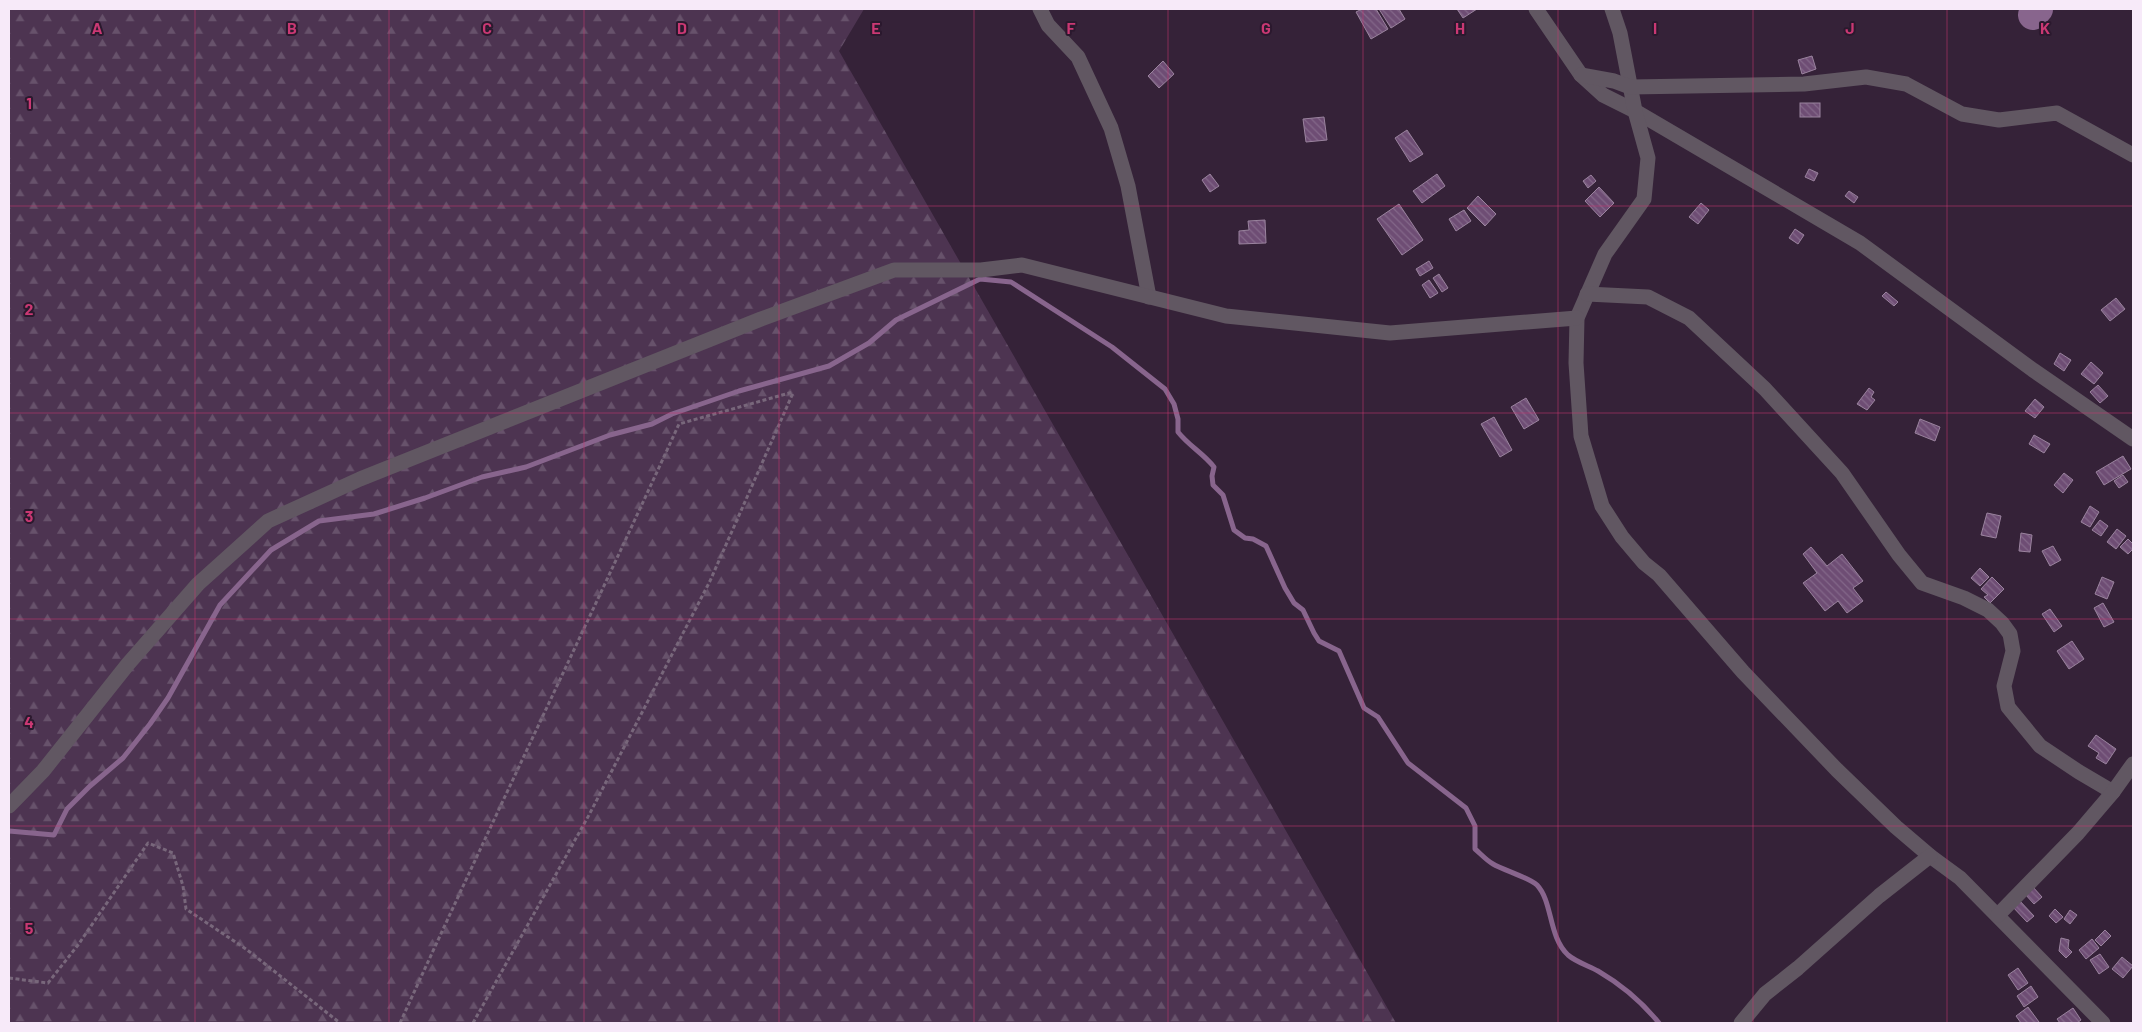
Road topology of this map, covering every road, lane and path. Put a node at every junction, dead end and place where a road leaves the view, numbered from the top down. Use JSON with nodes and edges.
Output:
{"nodes":[{"id":1,"x":1040,"y":9,"type":"edge"},
{"id":2,"x":1536,"y":9,"type":"edge"},
{"id":3,"x":1612,"y":9,"type":"edge"},
{"id":4,"x":1581,"y":75,"type":"junction"},
{"id":5,"x":1630,"y":87,"type":"junction"},
{"id":6,"x":1635,"y":111,"type":"junction"},
{"id":7,"x":2133,"y":155,"type":"edge"},
{"id":8,"x":1587,"y":294,"type":"junction"},
{"id":9,"x":1149,"y":297,"type":"junction"},
{"id":10,"x":1577,"y":318,"type":"junction"},
{"id":11,"x":2133,"y":440,"type":"edge"},
{"id":12,"x":2133,"y":764,"type":"edge"},
{"id":13,"x":2113,"y":792,"type":"junction"},
{"id":14,"x":9,"y":806,"type":"edge"},
{"id":15,"x":1930,"y":856,"type":"junction"},
{"id":16,"x":1998,"y":915,"type":"junction"},
{"id":17,"x":9,"y":978,"type":"edge"},
{"id":18,"x":340,"y":1023,"type":"edge"},
{"id":19,"x":400,"y":1023,"type":"edge"},
{"id":20,"x":473,"y":1023,"type":"edge"},
{"id":21,"x":1741,"y":1023,"type":"edge"},
{"id":22,"x":2102,"y":1023,"type":"edge"}],
"edges":[{"from":1,"to":9,"type":"street"},
{"from":2,"to":4,"type":"street"},
{"from":3,"to":5,"type":"street"},
{"from":4,"to":5,"type":"street"},
{"from":4,"to":6,"type":"street"},
{"from":5,"to":6,"type":"street"},
{"from":5,"to":7,"type":"street"},
{"from":6,"to":8,"type":"street"},
{"from":6,"to":11,"type":"street"},
{"from":8,"to":10,"type":"street"},
{"from":8,"to":13,"type":"street"},
{"from":9,"to":10,"type":"street"},
{"from":9,"to":14,"type":"street"},
{"from":10,"to":15,"type":"street"},
{"from":12,"to":13,"type":"street"},
{"from":13,"to":16,"type":"street"},
{"from":15,"to":16,"type":"street"},
{"from":15,"to":21,"type":"street"},
{"from":16,"to":22,"type":"street"},
{"from":17,"to":18,"type":"path"},
{"from":19,"to":20,"type":"path"}]}
